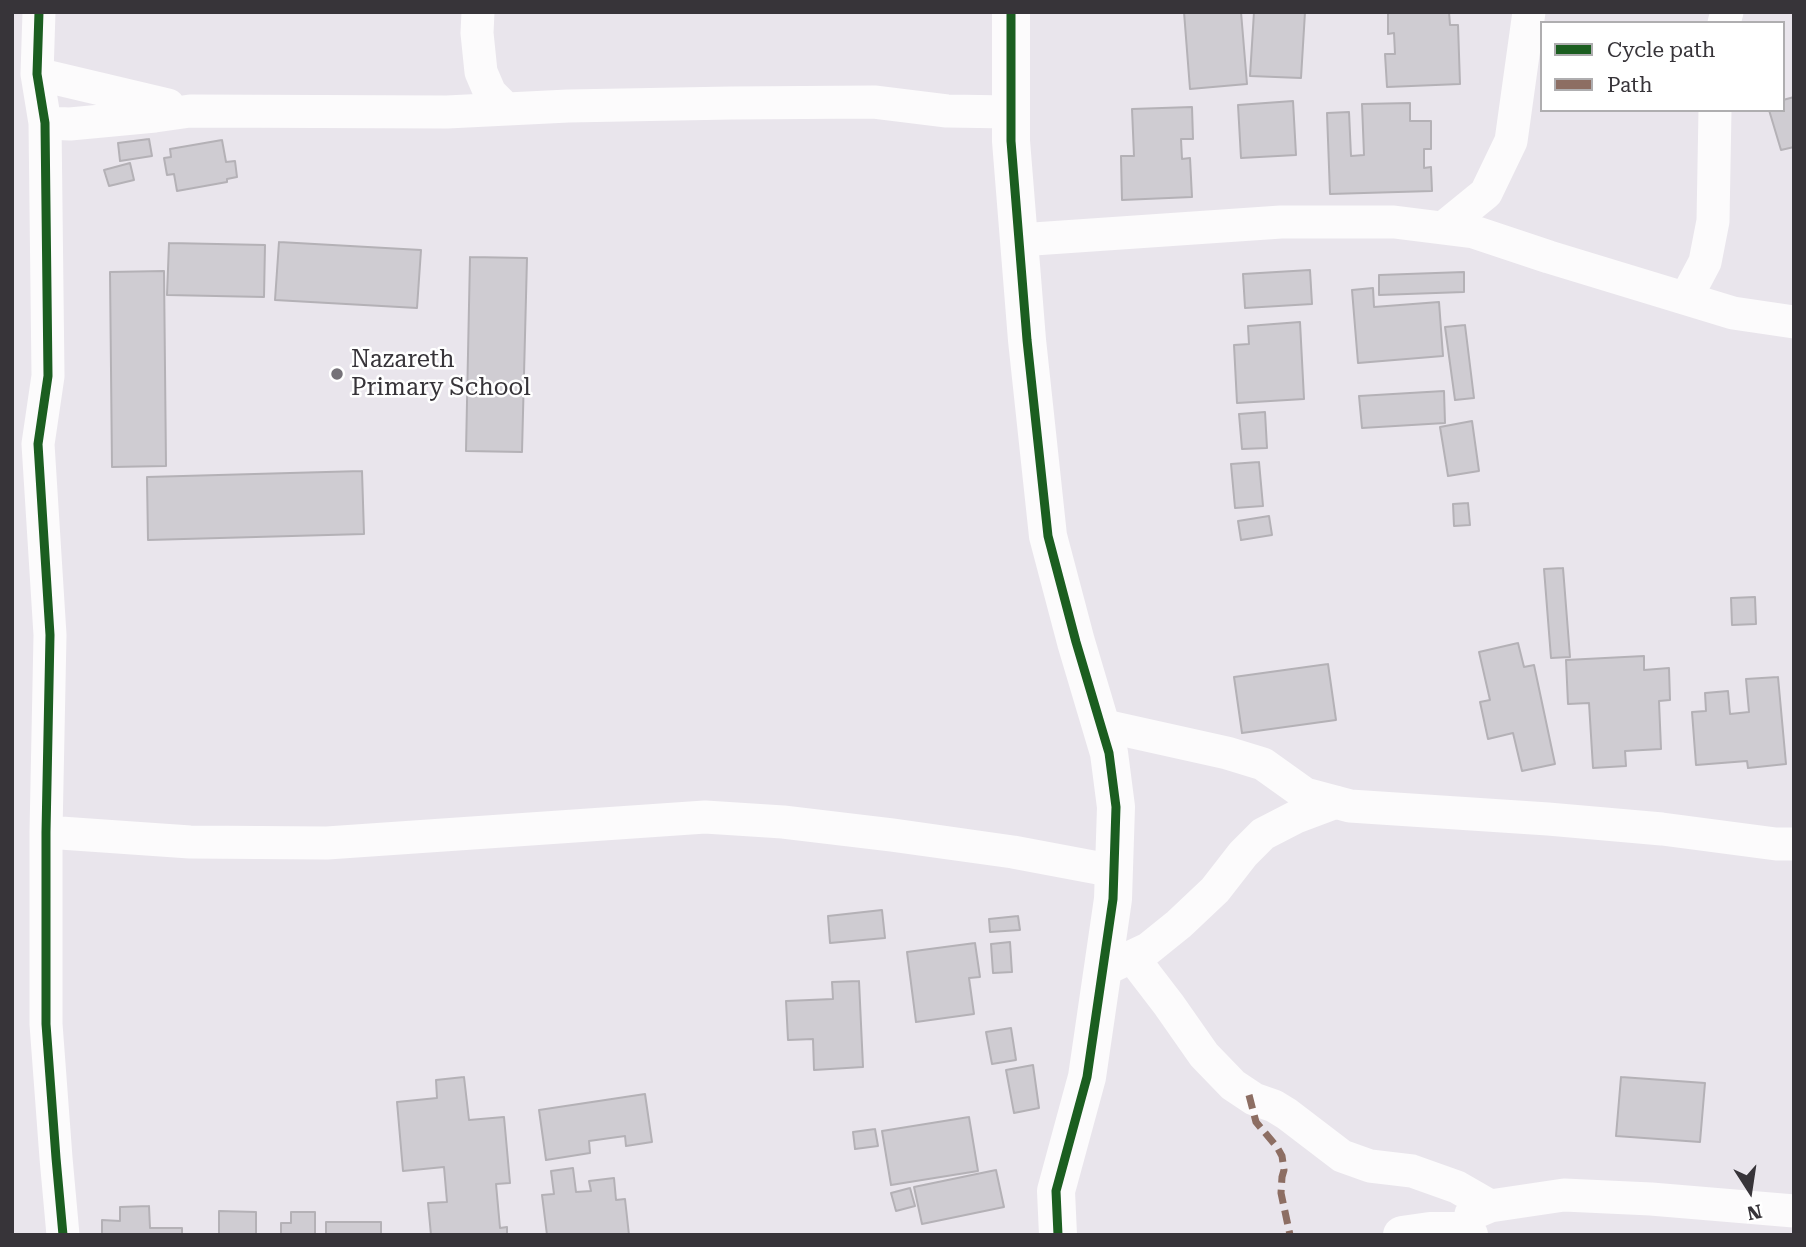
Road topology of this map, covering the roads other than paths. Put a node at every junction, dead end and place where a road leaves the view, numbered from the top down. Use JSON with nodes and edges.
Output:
{"nodes":[{"id":1,"x":39,"y":12,"type":"edge"},
{"id":2,"x":478,"y":12,"type":"edge"},
{"id":3,"x":1011,"y":12,"type":"edge"},
{"id":4,"x":1529,"y":12,"type":"edge"},
{"id":5,"x":479,"y":50,"type":"junction"},
{"id":6,"x":37,"y":74,"type":"junction"},
{"id":7,"x":506,"y":109,"type":"junction"},
{"id":8,"x":190,"y":111,"type":"junction"},
{"id":9,"x":1011,"y":111,"type":"junction"},
{"id":10,"x":447,"y":112,"type":"junction"},
{"id":11,"x":1715,"y":112,"type":"edge"},
{"id":12,"x":45,"y":123,"type":"junction"},
{"id":13,"x":1443,"y":228,"type":"junction"},
{"id":14,"x":1019,"y":240,"type":"junction"},
{"id":15,"x":1686,"y":298,"type":"junction"},
{"id":16,"x":1794,"y":322,"type":"edge"},
{"id":17,"x":25,"y":446,"type":"edge"},
{"id":18,"x":1101,"y":725,"type":"junction"},
{"id":19,"x":1336,"y":802,"type":"junction"},
{"id":20,"x":46,"y":832,"type":"junction"},
{"id":21,"x":1794,"y":844,"type":"edge"},
{"id":22,"x":1114,"y":871,"type":"junction"},
{"id":23,"x":1117,"y":964,"type":"junction"},
{"id":24,"x":1794,"y":1211,"type":"edge"},
{"id":25,"x":1479,"y":1220,"type":"edge"},
{"id":26,"x":1416,"y":1233,"type":"edge"},
{"id":27,"x":64,"y":1235,"type":"edge"},
{"id":28,"x":1058,"y":1235,"type":"edge"}],
"edges":[{"from":1,"to":6,"type":"street"},
{"from":2,"to":5,"type":"street"},
{"from":3,"to":9,"type":"street"},
{"from":4,"to":13,"type":"street"},
{"from":5,"to":7,"type":"street"},
{"from":5,"to":10,"type":"street"},
{"from":6,"to":8,"type":"street"},
{"from":6,"to":12,"type":"street"},
{"from":7,"to":9,"type":"street"},
{"from":7,"to":10,"type":"street"},
{"from":8,"to":10,"type":"street"},
{"from":8,"to":12,"type":"street"},
{"from":9,"to":14,"type":"street"},
{"from":11,"to":15,"type":"street"},
{"from":12,"to":17,"type":"street"},
{"from":13,"to":14,"type":"street"},
{"from":13,"to":15,"type":"street"},
{"from":14,"to":18,"type":"street"},
{"from":15,"to":16,"type":"street"},
{"from":17,"to":20,"type":"street"},
{"from":18,"to":19,"type":"street"},
{"from":18,"to":22,"type":"street"},
{"from":19,"to":21,"type":"street"},
{"from":19,"to":23,"type":"street"},
{"from":20,"to":22,"type":"street"},
{"from":20,"to":27,"type":"street"},
{"from":22,"to":23,"type":"street"},
{"from":23,"to":25,"type":"street"},
{"from":23,"to":28,"type":"street"},
{"from":24,"to":25,"type":"street"},
{"from":25,"to":26,"type":"street"}]}
